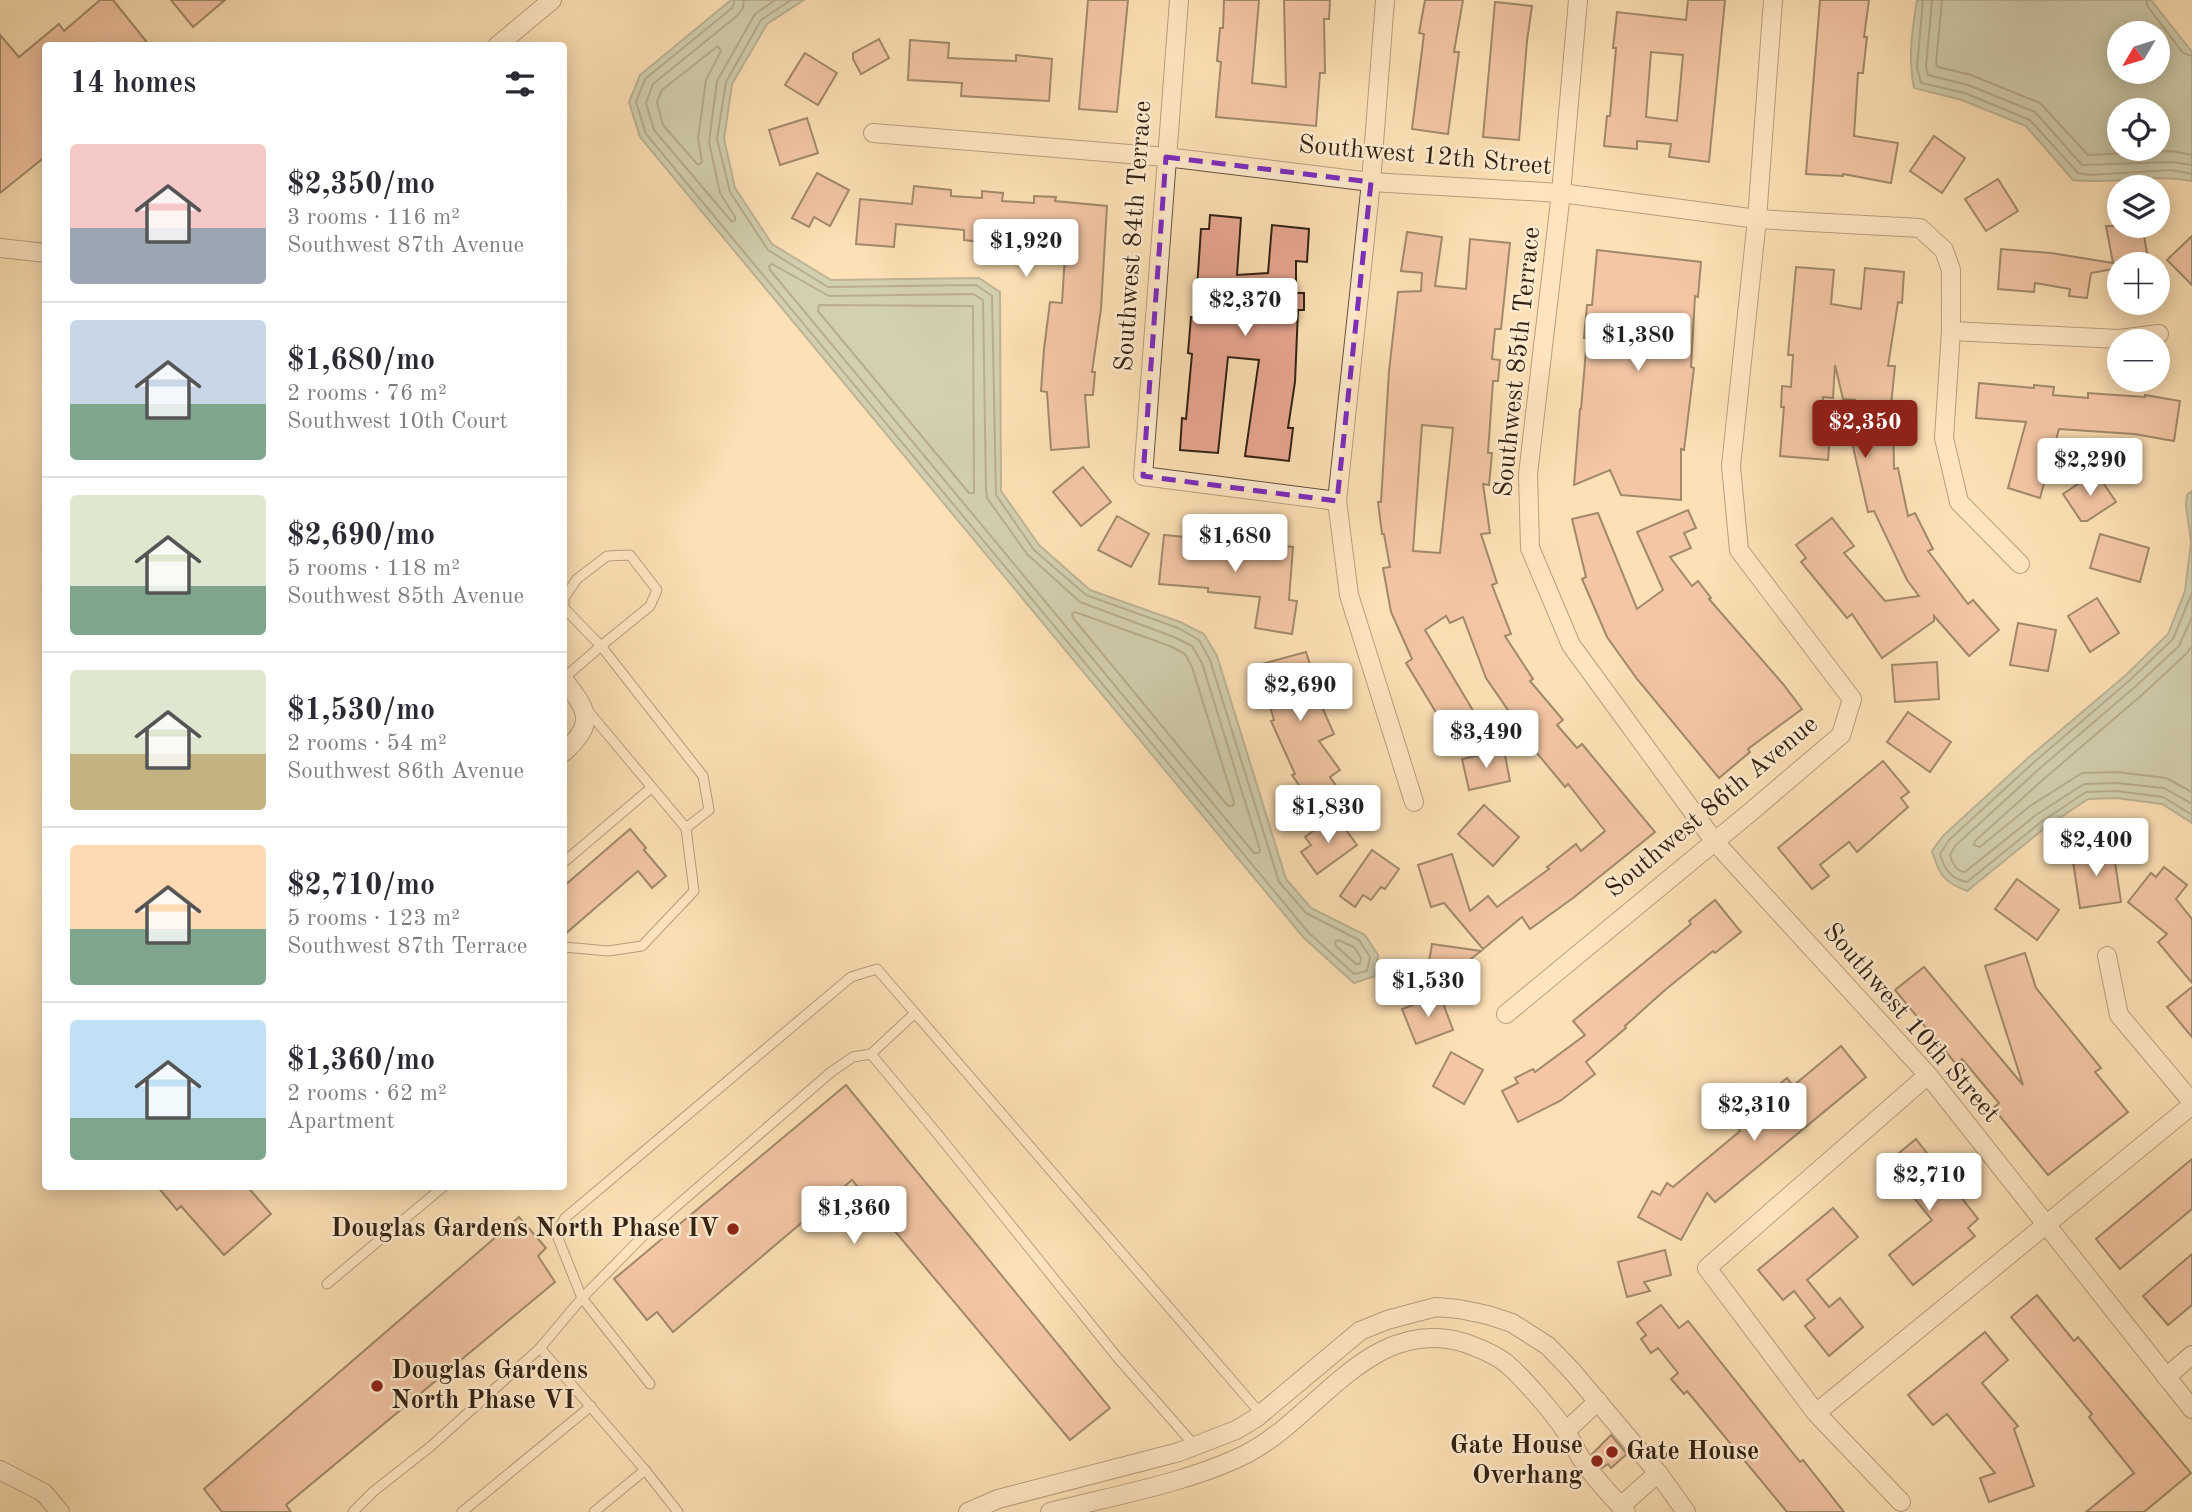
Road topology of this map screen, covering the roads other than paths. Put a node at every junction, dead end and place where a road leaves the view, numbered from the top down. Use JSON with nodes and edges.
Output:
{"nodes":[{"id":1,"x":552,"y":0,"type":"edge"},
{"id":2,"x":1179,"y":0,"type":"edge"},
{"id":3,"x":1385,"y":0,"type":"edge"},
{"id":4,"x":1578,"y":0,"type":"edge"},
{"id":5,"x":1773,"y":0,"type":"edge"},
{"id":6,"x":502,"y":42,"type":"edge"},
{"id":7,"x":873,"y":133,"type":"dead end"},
{"id":8,"x":1166,"y":157,"type":"junction"},
{"id":9,"x":1371,"y":182,"type":"junction"},
{"id":10,"x":1561,"y":193,"type":"junction"},
{"id":11,"x":1757,"y":219,"type":"junction"},
{"id":12,"x":0,"y":248,"type":"edge"},
{"id":13,"x":42,"y":253,"type":"edge"},
{"id":14,"x":1951,"y":331,"type":"junction"},
{"id":15,"x":2107,"y":338,"type":"edge"},
{"id":16,"x":1337,"y":501,"type":"junction"},
{"id":17,"x":2020,"y":564,"type":"dead end"},
{"id":18,"x":567,"y":594,"type":"edge"},
{"id":19,"x":567,"y":611,"type":"edge"},
{"id":20,"x":601,"y":646,"type":"junction"},
{"id":21,"x":567,"y":676,"type":"edge"},
{"id":22,"x":567,"y":683,"type":"edge"},
{"id":23,"x":581,"y":702,"type":"junction"},
{"id":24,"x":567,"y":749,"type":"edge"},
{"id":25,"x":651,"y":788,"type":"junction"},
{"id":26,"x":1414,"y":802,"type":"dead end"},
{"id":27,"x":686,"y":828,"type":"junction"},
{"id":28,"x":1714,"y":842,"type":"junction"},
{"id":29,"x":567,"y":859,"type":"edge"},
{"id":30,"x":567,"y":947,"type":"edge"},
{"id":31,"x":2107,"y":956,"type":"dead end"},
{"id":32,"x":915,"y":1013,"type":"junction"},
{"id":33,"x":1506,"y":1014,"type":"dead end"},
{"id":34,"x":871,"y":1054,"type":"junction"},
{"id":35,"x":1928,"y":1075,"type":"junction"},
{"id":36,"x":2192,"y":1104,"type":"edge"},
{"id":37,"x":439,"y":1190,"type":"edge"},
{"id":38,"x":2046,"y":1224,"type":"junction"},
{"id":39,"x":327,"y":1284,"type":"dead end"},
{"id":40,"x":582,"y":1298,"type":"junction"},
{"id":41,"x":1387,"y":1320,"type":"junction"},
{"id":42,"x":1396,"y":1345,"type":"junction"},
{"id":43,"x":540,"y":1348,"type":"junction"},
{"id":44,"x":2192,"y":1355,"type":"edge"},
{"id":45,"x":2166,"y":1377,"type":"junction"},
{"id":46,"x":650,"y":1384,"type":"dead end"},
{"id":47,"x":1598,"y":1401,"type":"junction"},
{"id":48,"x":591,"y":1406,"type":"junction"},
{"id":49,"x":2192,"y":1409,"type":"edge"},
{"id":50,"x":1816,"y":1413,"type":"junction"},
{"id":51,"x":1261,"y":1414,"type":"junction"},
{"id":52,"x":1566,"y":1431,"type":"junction"},
{"id":53,"x":1195,"y":1446,"type":"junction"},
{"id":54,"x":0,"y":1470,"type":"edge"},
{"id":55,"x":645,"y":1470,"type":"junction"},
{"id":56,"x":1202,"y":1471,"type":"junction"},
{"id":57,"x":1658,"y":1473,"type":"junction"},
{"id":58,"x":1901,"y":1502,"type":"dead end"},
{"id":59,"x":1624,"y":1509,"type":"edge"},
{"id":60,"x":60,"y":1512,"type":"edge"},
{"id":61,"x":353,"y":1512,"type":"edge"},
{"id":62,"x":462,"y":1512,"type":"edge"},
{"id":63,"x":594,"y":1512,"type":"edge"},
{"id":64,"x":678,"y":1512,"type":"edge"},
{"id":65,"x":968,"y":1512,"type":"edge"},
{"id":66,"x":1050,"y":1512,"type":"edge"},
{"id":67,"x":1686,"y":1512,"type":"edge"}],
"edges":[{"from":1,"to":6,"type":"street"},
{"from":2,"to":8,"type":"street","name":"Southwest 84th Terrace"},
{"from":3,"to":9,"type":"street"},
{"from":4,"to":10,"type":"street","name":"Southwest 85th Terrace"},
{"from":5,"to":11,"type":"street","name":"Southwest 86th Avenue"},
{"from":7,"to":8,"type":"street","name":"Southwest 12th Street"},
{"from":8,"to":9,"type":"street","name":"Southwest 12th Street"},
{"from":8,"to":16,"type":"street","name":"Southwest 84th Terrace"},
{"from":9,"to":10,"type":"street","name":"Southwest 12th Street"},
{"from":9,"to":16,"type":"street"},
{"from":10,"to":11,"type":"street","name":"Southwest 12th Street"},
{"from":10,"to":28,"type":"street","name":"Southwest 85th Terrace"},
{"from":11,"to":14,"type":"street","name":"Southwest 12th Street"},
{"from":11,"to":28,"type":"street","name":"Southwest 86th Avenue"},
{"from":12,"to":13,"type":"street"},
{"from":14,"to":15,"type":"street"},
{"from":14,"to":17,"type":"street"},
{"from":16,"to":26,"type":"street"},
{"from":18,"to":20,"type":"lane"},
{"from":19,"to":20,"type":"lane"},
{"from":20,"to":21,"type":"lane"},
{"from":20,"to":27,"type":"lane"},
{"from":22,"to":23,"type":"street"},
{"from":23,"to":24,"type":"street"},
{"from":23,"to":25,"type":"lane"},
{"from":25,"to":27,"type":"lane"},
{"from":25,"to":29,"type":"lane"},
{"from":27,"to":30,"type":"lane"},
{"from":28,"to":33,"type":"street","name":"Southwest 86th Avenue"},
{"from":28,"to":35,"type":"street","name":"Southwest 10th Street"},
{"from":31,"to":36,"type":"street"},
{"from":32,"to":34,"type":"lane"},
{"from":32,"to":40,"type":"lane"},
{"from":32,"to":51,"type":"lane"},
{"from":34,"to":40,"type":"lane"},
{"from":34,"to":53,"type":"lane"},
{"from":35,"to":38,"type":"street","name":"Southwest 10th Street"},
{"from":35,"to":50,"type":"street"},
{"from":36,"to":38,"type":"street"},
{"from":37,"to":39,"type":"lane"},
{"from":38,"to":45,"type":"street","name":"Southwest 10th Street"},
{"from":38,"to":50,"type":"street"},
{"from":40,"to":43,"type":"lane"},
{"from":40,"to":46,"type":"lane"},
{"from":41,"to":42,"type":"street"},
{"from":41,"to":47,"type":"street"},
{"from":41,"to":51,"type":"street"},
{"from":42,"to":52,"type":"street"},
{"from":42,"to":56,"type":"street"},
{"from":43,"to":48,"type":"lane"},
{"from":43,"to":61,"type":"lane"},
{"from":44,"to":45,"type":"street"},
{"from":45,"to":49,"type":"street","name":"Southwest 10th Street"},
{"from":47,"to":52,"type":"street"},
{"from":47,"to":57,"type":"street"},
{"from":48,"to":55,"type":"lane"},
{"from":48,"to":62,"type":"lane"},
{"from":50,"to":58,"type":"street"},
{"from":51,"to":53,"type":"street"},
{"from":52,"to":59,"type":"street"},
{"from":53,"to":56,"type":"street"},
{"from":53,"to":65,"type":"street"},
{"from":54,"to":60,"type":"street"},
{"from":55,"to":63,"type":"lane"},
{"from":55,"to":64,"type":"lane"},
{"from":56,"to":66,"type":"street"},
{"from":57,"to":59,"type":"street"},
{"from":57,"to":67,"type":"street"}]}
